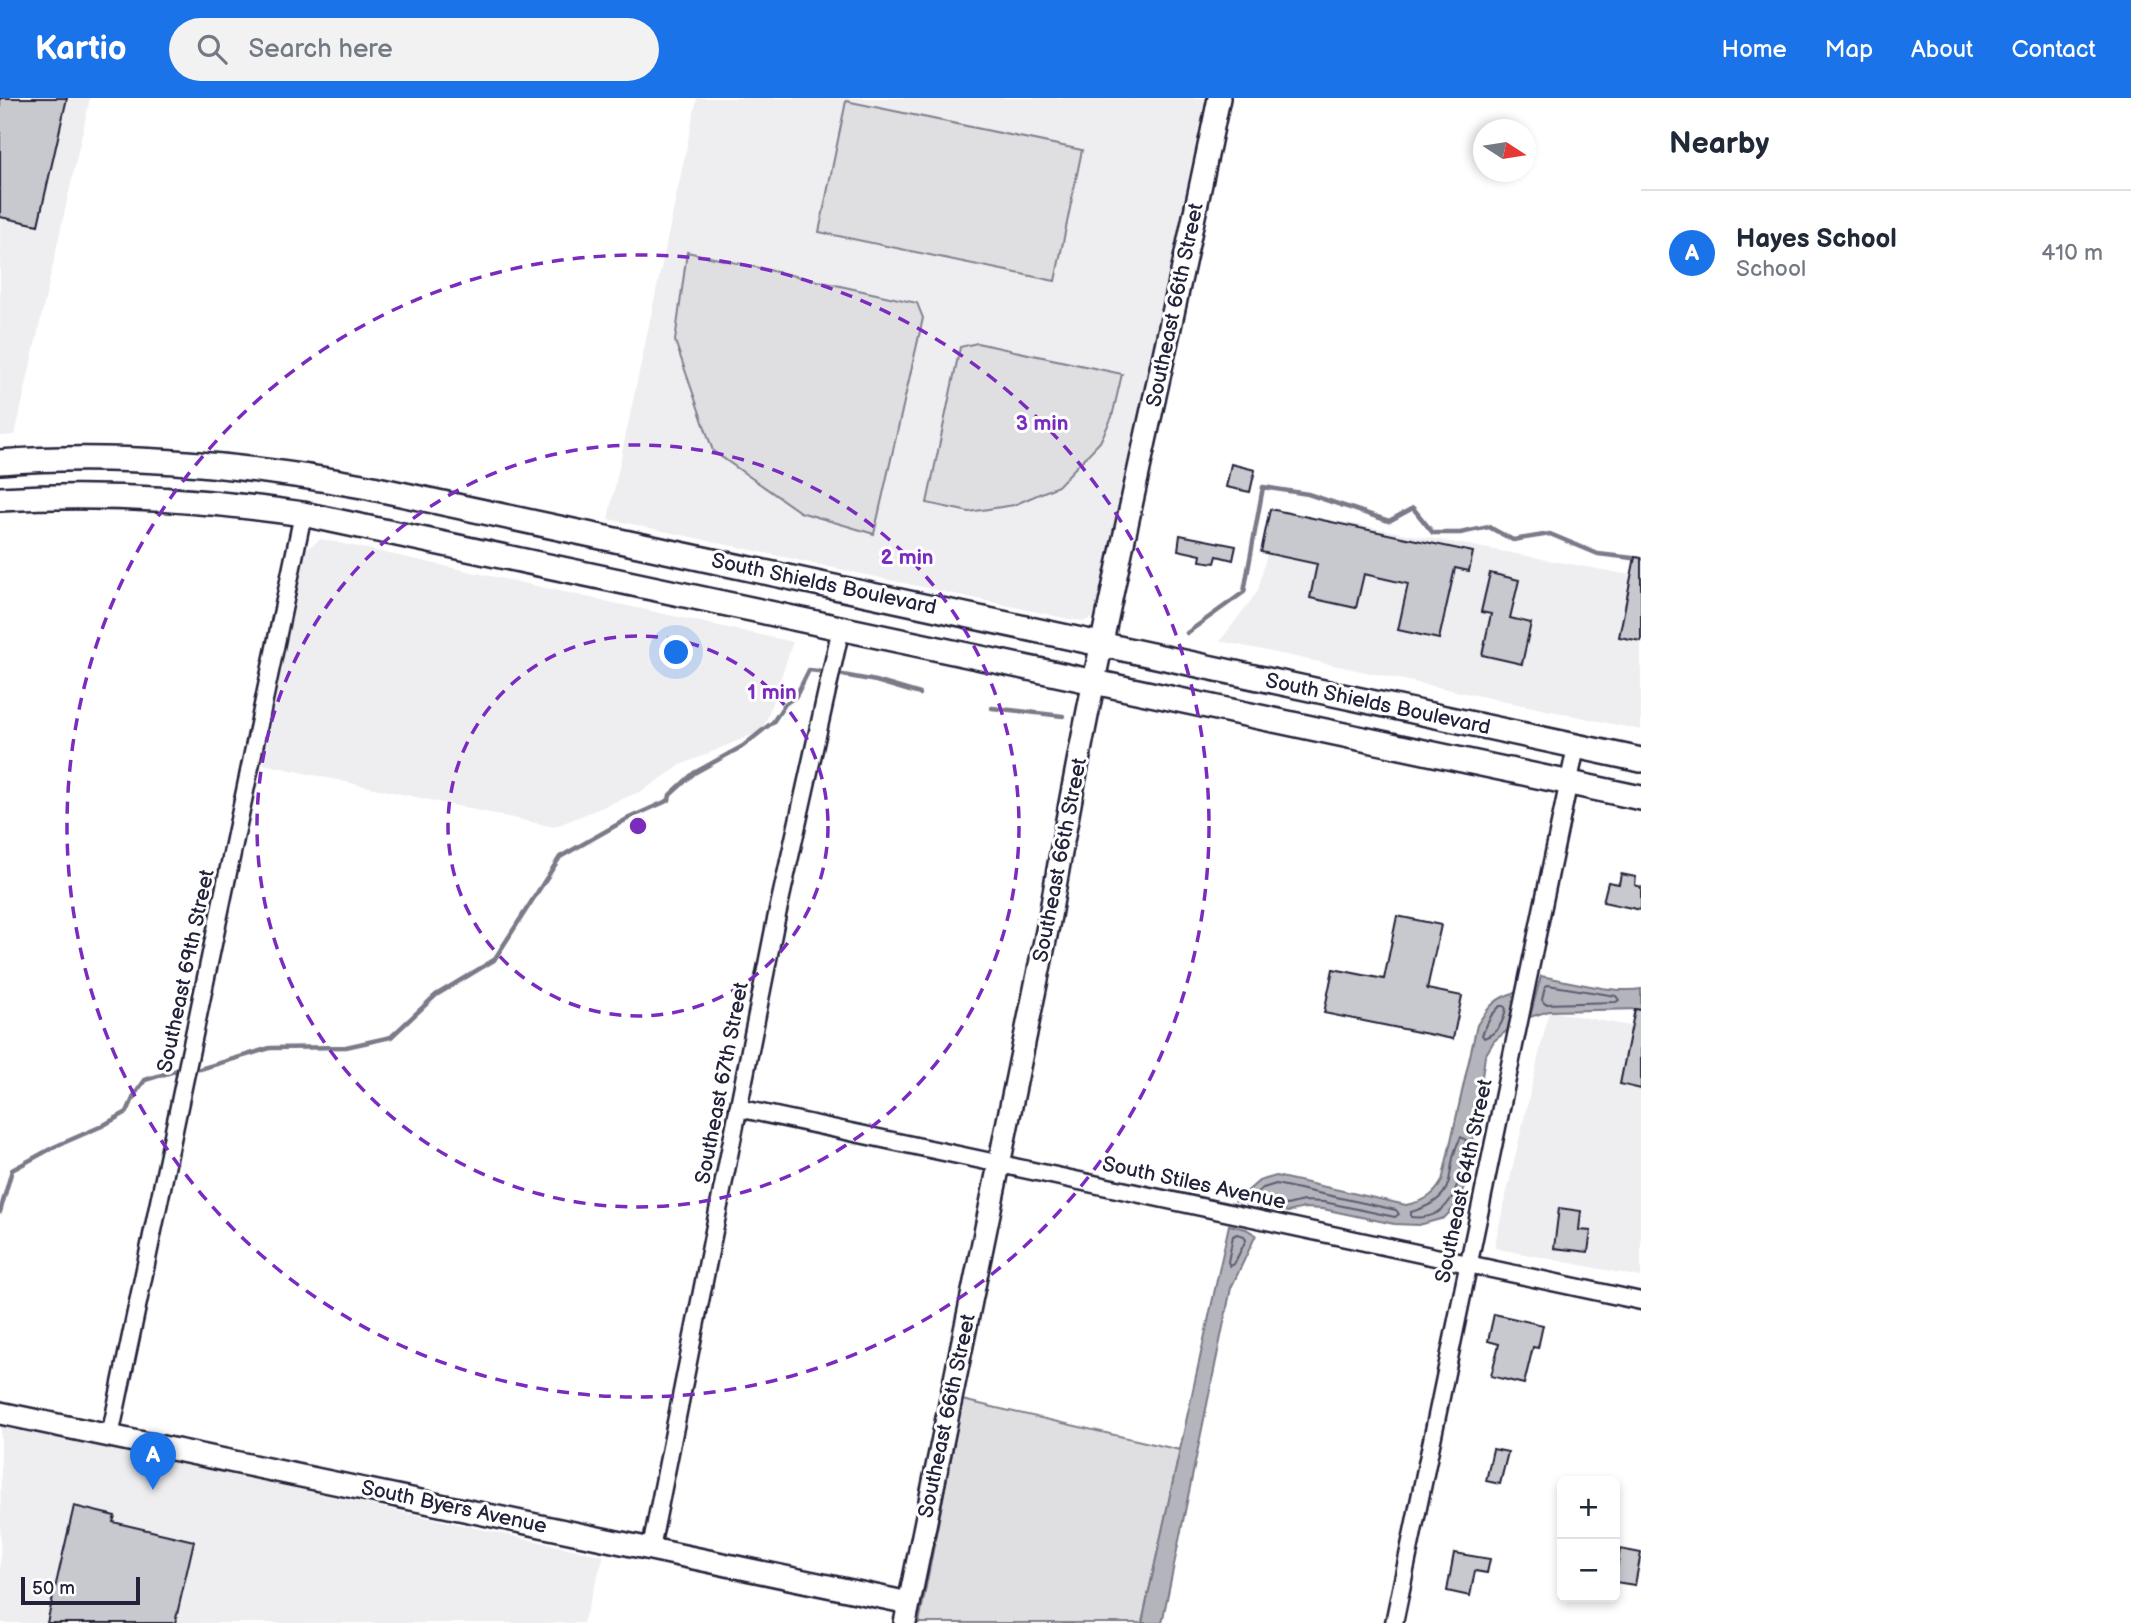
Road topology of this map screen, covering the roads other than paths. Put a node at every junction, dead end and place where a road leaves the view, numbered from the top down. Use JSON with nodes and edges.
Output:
{"nodes":[{"id":1,"x":1219,"y":98,"type":"edge"},
{"id":2,"x":0,"y":462,"type":"edge"},
{"id":3,"x":0,"y":499,"type":"edge"},
{"id":4,"x":303,"y":514,"type":"junction"},
{"id":5,"x":841,"y":628,"type":"junction"},
{"id":6,"x":1103,"y":643,"type":"junction"},
{"id":7,"x":1095,"y":683,"type":"junction"},
{"id":8,"x":1576,"y":747,"type":"junction"},
{"id":9,"x":1641,"y":761,"type":"edge"},
{"id":10,"x":1568,"y":783,"type":"junction"},
{"id":11,"x":1641,"y":798,"type":"edge"},
{"id":12,"x":738,"y":1108,"type":"junction"},
{"id":13,"x":999,"y":1162,"type":"junction"},
{"id":14,"x":1469,"y":1263,"type":"junction"},
{"id":15,"x":1641,"y":1301,"type":"edge"},
{"id":16,"x":0,"y":1413,"type":"edge"},
{"id":17,"x":110,"y":1436,"type":"junction"},
{"id":18,"x":652,"y":1548,"type":"junction"},
{"id":19,"x":907,"y":1613,"type":"edge"},
{"id":20,"x":1394,"y":1623,"type":"edge"}],
"edges":[{"from":1,"to":6,"type":"street","name":"Southeast 66th Street"},
{"from":2,"to":6,"type":"main road","name":"South Shields Boulevard"},
{"from":3,"to":4,"type":"main road","name":"South Shields Boulevard"},
{"from":4,"to":5,"type":"main road","name":"South Shields Boulevard"},
{"from":4,"to":17,"type":"street","name":"Southeast 69th Street"},
{"from":5,"to":7,"type":"main road","name":"South Shields Boulevard"},
{"from":5,"to":12,"type":"street","name":"Southeast 67th Street"},
{"from":6,"to":7,"type":"street","name":"Southeast 66th Street"},
{"from":6,"to":8,"type":"main road","name":"South Shields Boulevard"},
{"from":7,"to":10,"type":"main road","name":"South Shields Boulevard"},
{"from":7,"to":13,"type":"street","name":"Southeast 66th Street"},
{"from":8,"to":9,"type":"main road","name":"South Shields Boulevard"},
{"from":8,"to":10,"type":"street","name":"Southeast 64th Street"},
{"from":10,"to":11,"type":"main road","name":"South Shields Boulevard"},
{"from":10,"to":14,"type":"street","name":"Southeast 64th Street"},
{"from":12,"to":13,"type":"street","name":"South Stiles Avenue"},
{"from":12,"to":18,"type":"street","name":"Southeast 67th Street"},
{"from":13,"to":14,"type":"street","name":"South Stiles Avenue"},
{"from":13,"to":19,"type":"street","name":"Southeast 66th Street"},
{"from":14,"to":15,"type":"street","name":"South Stiles Avenue"},
{"from":14,"to":20,"type":"street","name":"Southeast 64th Street"},
{"from":16,"to":17,"type":"street","name":"South Byers Avenue"},
{"from":17,"to":18,"type":"street","name":"South Byers Avenue"},
{"from":18,"to":19,"type":"street","name":"South Byers Avenue"}]}
